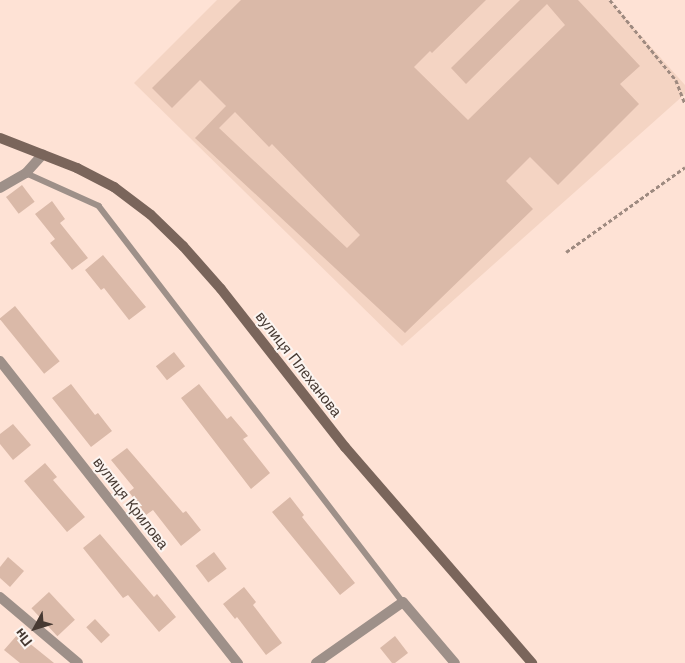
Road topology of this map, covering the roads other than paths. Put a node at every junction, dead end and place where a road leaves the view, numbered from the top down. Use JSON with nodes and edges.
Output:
{"nodes":[{"id":1,"x":0,"y":138,"type":"edge"},
{"id":2,"x":43,"y":154,"type":"junction"},
{"id":3,"x":26,"y":173,"type":"junction"},
{"id":4,"x":0,"y":188,"type":"edge"},
{"id":5,"x":0,"y":361,"type":"edge"},
{"id":6,"x":0,"y":597,"type":"edge"},
{"id":7,"x":403,"y":602,"type":"junction"},
{"id":8,"x":78,"y":663,"type":"edge"},
{"id":9,"x":238,"y":663,"type":"edge"},
{"id":10,"x":316,"y":663,"type":"edge"},
{"id":11,"x":455,"y":663,"type":"edge"},
{"id":12,"x":532,"y":663,"type":"edge"}],
"edges":[{"from":1,"to":2,"type":"street","name":"вулиця Плеханова"},
{"from":2,"to":3,"type":"street"},
{"from":2,"to":12,"type":"street","name":"вулиця Плеханова"},
{"from":3,"to":4,"type":"street"},
{"from":3,"to":7,"type":"lane"},
{"from":5,"to":9,"type":"street","name":"вулиця Крилова"},
{"from":6,"to":8,"type":"street"},
{"from":7,"to":10,"type":"street"},
{"from":7,"to":11,"type":"street"}]}
